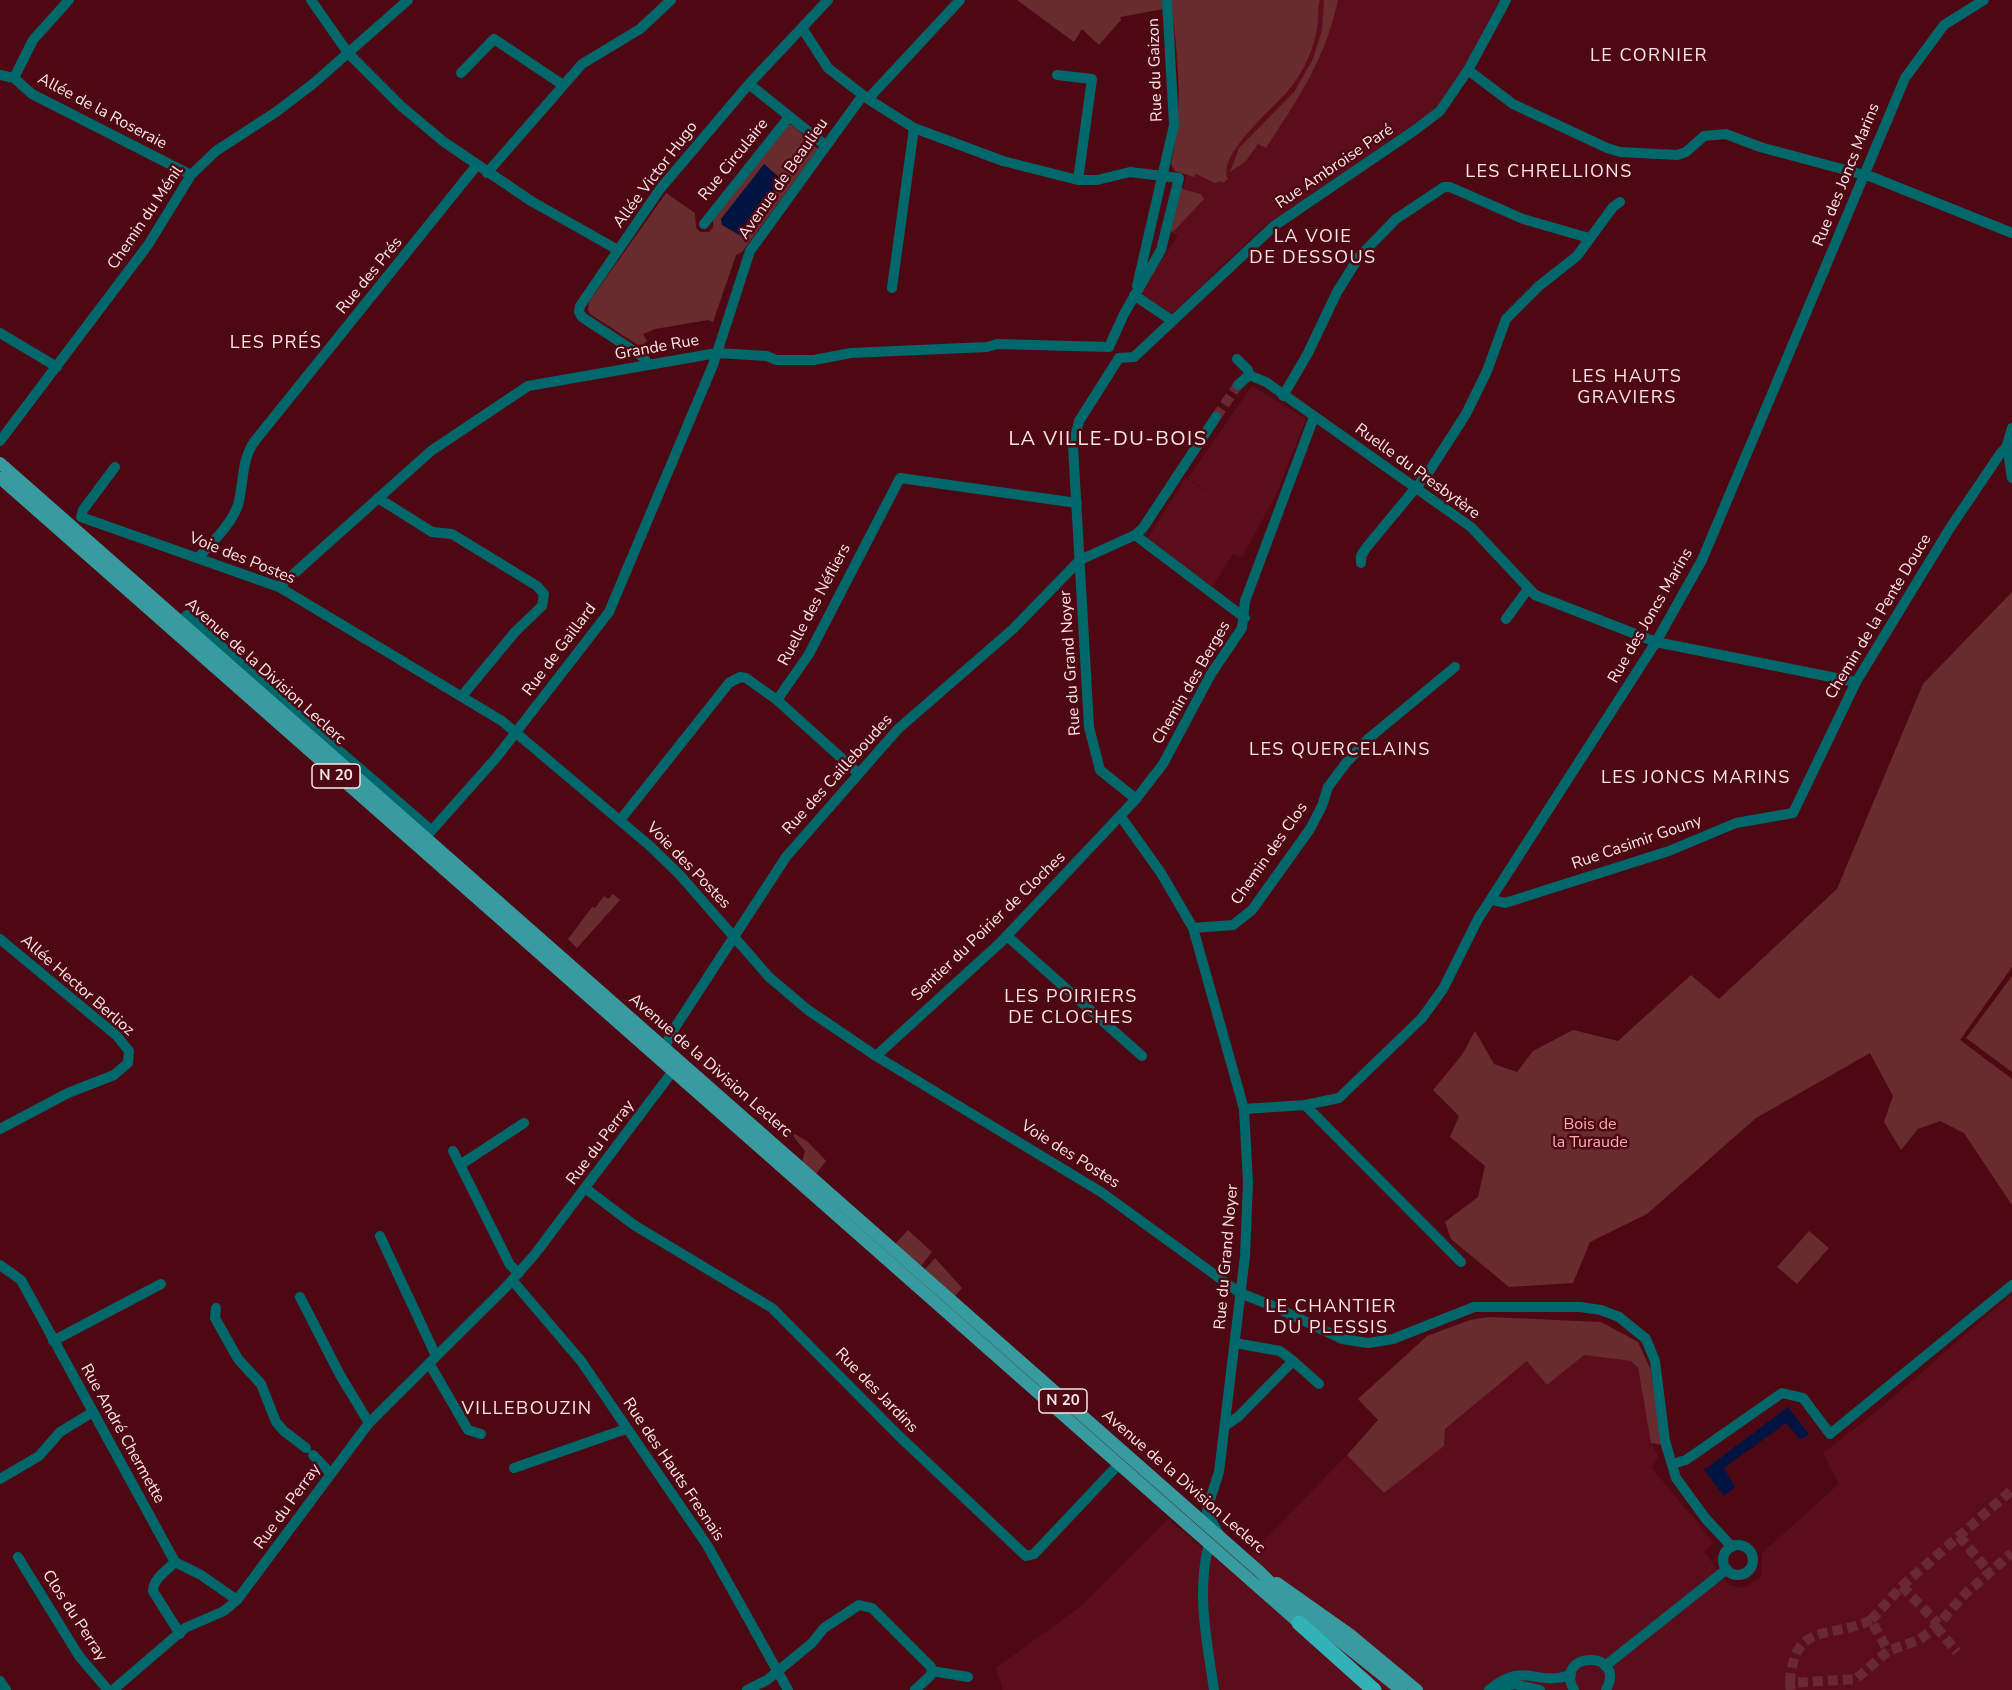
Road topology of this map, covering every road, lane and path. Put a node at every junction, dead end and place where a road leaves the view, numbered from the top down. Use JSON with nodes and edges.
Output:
{"nodes":[{"id":1,"x":69,"y":0,"type":"edge"},
{"id":2,"x":311,"y":0,"type":"edge"},
{"id":3,"x":408,"y":0,"type":"edge"},
{"id":4,"x":671,"y":0,"type":"edge"},
{"id":5,"x":828,"y":0,"type":"edge"},
{"id":6,"x":960,"y":0,"type":"edge"},
{"id":7,"x":1167,"y":0,"type":"edge"},
{"id":8,"x":1506,"y":0,"type":"edge"},
{"id":9,"x":1984,"y":0,"type":"edge"},
{"id":10,"x":802,"y":28,"type":"junction"},
{"id":11,"x":348,"y":53,"type":"junction"},
{"id":12,"x":1468,"y":70,"type":"junction"},
{"id":13,"x":461,"y":73,"type":"dead end"},
{"id":14,"x":0,"y":75,"type":"edge"},
{"id":15,"x":1057,"y":75,"type":"dead end"},
{"id":16,"x":14,"y":78,"type":"junction"},
{"id":17,"x":749,"y":84,"type":"junction"},
{"id":18,"x":563,"y":85,"type":"junction"},
{"id":19,"x":865,"y":97,"type":"junction"},
{"id":20,"x":789,"y":117,"type":"junction"},
{"id":21,"x":914,"y":128,"type":"junction"},
{"id":22,"x":825,"y":145,"type":"junction"},
{"id":23,"x":477,"y":165,"type":"junction"},
{"id":24,"x":487,"y":173,"type":"junction"},
{"id":25,"x":1164,"y":174,"type":"junction"},
{"id":26,"x":191,"y":175,"type":"junction"},
{"id":27,"x":1863,"y":175,"type":"junction"},
{"id":28,"x":1078,"y":180,"type":"junction"},
{"id":29,"x":1620,"y":202,"type":"dead end"},
{"id":30,"x":704,"y":224,"type":"dead end"},
{"id":31,"x":2012,"y":233,"type":"edge"},
{"id":32,"x":1589,"y":238,"type":"junction"},
{"id":33,"x":618,"y":250,"type":"junction"},
{"id":34,"x":892,"y":288,"type":"dead end"},
{"id":35,"x":1134,"y":295,"type":"junction"},
{"id":36,"x":1171,"y":320,"type":"junction"},
{"id":37,"x":0,"y":333,"type":"edge"},
{"id":38,"x":1110,"y":347,"type":"junction"},
{"id":39,"x":717,"y":353,"type":"junction"},
{"id":40,"x":1119,"y":358,"type":"junction"},
{"id":41,"x":1237,"y":359,"type":"dead end"},
{"id":42,"x":648,"y":364,"type":"junction"},
{"id":43,"x":57,"y":367,"type":"junction"},
{"id":44,"x":1249,"y":375,"type":"junction"},
{"id":45,"x":1238,"y":386,"type":"tunnel mouth"},
{"id":46,"x":1283,"y":396,"type":"junction"},
{"id":47,"x":1216,"y":417,"type":"tunnel mouth"},
{"id":48,"x":1314,"y":417,"type":"junction"},
{"id":49,"x":2012,"y":428,"type":"edge"},
{"id":50,"x":0,"y":441,"type":"edge"},
{"id":51,"x":2010,"y":443,"type":"edge"},
{"id":52,"x":0,"y":463,"type":"edge"},
{"id":53,"x":115,"y":467,"type":"dead end"},
{"id":54,"x":0,"y":478,"type":"edge"},
{"id":55,"x":2012,"y":478,"type":"edge"},
{"id":56,"x":1416,"y":488,"type":"junction"},
{"id":57,"x":378,"y":498,"type":"junction"},
{"id":58,"x":1077,"y":503,"type":"junction"},
{"id":59,"x":60,"y":515,"type":"junction"},
{"id":60,"x":81,"y":517,"type":"junction"},
{"id":61,"x":1135,"y":535,"type":"junction"},
{"id":62,"x":199,"y":557,"type":"junction"},
{"id":63,"x":1080,"y":560,"type":"junction"},
{"id":64,"x":1361,"y":563,"type":"dead end"},
{"id":65,"x":1067,"y":573,"type":"junction"},
{"id":66,"x":1081,"y":578,"type":"junction"},
{"id":67,"x":279,"y":586,"type":"junction"},
{"id":68,"x":1528,"y":589,"type":"junction"},
{"id":69,"x":1245,"y":618,"type":"junction"},
{"id":70,"x":1506,"y":619,"type":"dead end"},
{"id":71,"x":181,"y":621,"type":"junction"},
{"id":72,"x":1656,"y":642,"type":"junction"},
{"id":73,"x":1455,"y":667,"type":"dead end"},
{"id":74,"x":1856,"y":682,"type":"junction"},
{"id":75,"x":262,"y":692,"type":"junction"},
{"id":76,"x":462,"y":696,"type":"junction"},
{"id":77,"x":777,"y":700,"type":"junction"},
{"id":78,"x":284,"y":703,"type":"junction"},
{"id":79,"x":517,"y":732,"type":"junction"},
{"id":80,"x":858,"y":773,"type":"junction"},
{"id":81,"x":1136,"y":799,"type":"junction"},
{"id":82,"x":1793,"y":813,"type":"joint"},
{"id":83,"x":1120,"y":817,"type":"junction"},
{"id":84,"x":621,"y":819,"type":"junction"},
{"id":85,"x":428,"y":834,"type":"junction"},
{"id":86,"x":1492,"y":900,"type":"junction"},
{"id":87,"x":1193,"y":928,"type":"junction"},
{"id":88,"x":735,"y":936,"type":"junction"},
{"id":89,"x":1007,"y":936,"type":"junction"},
{"id":90,"x":0,"y":939,"type":"edge"},
{"id":91,"x":664,"y":1049,"type":"junction"},
{"id":92,"x":876,"y":1056,"type":"junction"},
{"id":93,"x":1143,"y":1056,"type":"dead end"},
{"id":94,"x":673,"y":1071,"type":"junction"},
{"id":95,"x":1305,"y":1105,"type":"junction"},
{"id":96,"x":1244,"y":1109,"type":"junction"},
{"id":97,"x":524,"y":1123,"type":"dead end"},
{"id":98,"x":0,"y":1129,"type":"edge"},
{"id":99,"x":453,"y":1151,"type":"dead end"},
{"id":100,"x":460,"y":1165,"type":"junction"},
{"id":101,"x":585,"y":1188,"type":"junction"},
{"id":102,"x":380,"y":1236,"type":"dead end"},
{"id":103,"x":1461,"y":1262,"type":"dead end"},
{"id":104,"x":0,"y":1265,"type":"edge"},
{"id":105,"x":513,"y":1280,"type":"junction"},
{"id":106,"x":161,"y":1284,"type":"dead end"},
{"id":107,"x":2012,"y":1285,"type":"edge"},
{"id":108,"x":1240,"y":1293,"type":"junction"},
{"id":109,"x":300,"y":1297,"type":"dead end"},
{"id":110,"x":216,"y":1308,"type":"dead end"},
{"id":111,"x":53,"y":1341,"type":"junction"},
{"id":112,"x":1235,"y":1343,"type":"junction"},
{"id":113,"x":433,"y":1360,"type":"junction"},
{"id":114,"x":1293,"y":1361,"type":"junction"},
{"id":115,"x":1319,"y":1384,"type":"dead end"},
{"id":116,"x":93,"y":1412,"type":"junction"},
{"id":117,"x":369,"y":1423,"type":"junction"},
{"id":118,"x":1226,"y":1425,"type":"junction"},
{"id":119,"x":626,"y":1429,"type":"junction"},
{"id":120,"x":481,"y":1434,"type":"dead end"},
{"id":121,"x":1672,"y":1464,"type":"junction"},
{"id":122,"x":1119,"y":1465,"type":"junction"},
{"id":123,"x":514,"y":1468,"type":"dead end"},
{"id":124,"x":331,"y":1474,"type":"junction"},
{"id":125,"x":0,"y":1479,"type":"edge"},
{"id":126,"x":1223,"y":1542,"type":"junction"},
{"id":127,"x":1209,"y":1544,"type":"junction"},
{"id":128,"x":1732,"y":1547,"type":"junction"},
{"id":129,"x":18,"y":1557,"type":"dead end"},
{"id":130,"x":175,"y":1562,"type":"junction"},
{"id":131,"x":1727,"y":1569,"type":"junction"},
{"id":132,"x":1260,"y":1572,"type":"junction"},
{"id":133,"x":237,"y":1600,"type":"junction"},
{"id":134,"x":1299,"y":1623,"type":"joint"},
{"id":135,"x":180,"y":1634,"type":"junction"},
{"id":136,"x":1605,"y":1666,"type":"junction"},
{"id":137,"x":776,"y":1671,"type":"junction"},
{"id":138,"x":932,"y":1671,"type":"junction"},
{"id":139,"x":1571,"y":1676,"type":"junction"},
{"id":140,"x":968,"y":1677,"type":"dead end"},
{"id":141,"x":0,"y":1681,"type":"edge"},
{"id":142,"x":6,"y":1690,"type":"edge"},
{"id":143,"x":108,"y":1690,"type":"edge"},
{"id":144,"x":113,"y":1690,"type":"edge"},
{"id":145,"x":747,"y":1690,"type":"edge"},
{"id":146,"x":788,"y":1690,"type":"edge"},
{"id":147,"x":915,"y":1690,"type":"edge"},
{"id":148,"x":1214,"y":1690,"type":"edge"},
{"id":149,"x":1374,"y":1690,"type":"edge"},
{"id":150,"x":1401,"y":1690,"type":"edge"},
{"id":151,"x":1417,"y":1690,"type":"edge"},
{"id":152,"x":1490,"y":1690,"type":"edge"},
{"id":153,"x":1540,"y":1690,"type":"edge"},
{"id":154,"x":1574,"y":1690,"type":"edge"},
{"id":155,"x":1606,"y":1690,"type":"edge"}],
"edges":[{"from":1,"to":16,"type":"street"},
{"from":2,"to":11,"type":"street"},
{"from":3,"to":11,"type":"street","name":"Chemin du Ménil"},
{"from":4,"to":18,"type":"street"},
{"from":5,"to":10,"type":"street","name":"Allée Victor Hugo"},
{"from":6,"to":19,"type":"street","name":"Avenue de Beaulieu"},
{"from":7,"to":25,"type":"street","name":"Rue du Gaizon"},
{"from":8,"to":12,"type":"street","name":"Rue Ambroise Paré"},
{"from":9,"to":27,"type":"street","name":"Rue des Joncs Marins"},
{"from":10,"to":17,"type":"street","name":"Allée Victor Hugo"},
{"from":10,"to":19,"type":"street"},
{"from":11,"to":23,"type":"street"},
{"from":11,"to":26,"type":"street","name":"Chemin du Ménil"},
{"from":12,"to":27,"type":"street"},
{"from":12,"to":36,"type":"street","name":"Rue Ambroise Paré"},
{"from":13,"to":18,"type":"street"},
{"from":14,"to":16,"type":"street","name":"Allée de la Roseraie"},
{"from":15,"to":28,"type":"street"},
{"from":16,"to":26,"type":"street","name":"Allée de la Roseraie"},
{"from":17,"to":20,"type":"street"},
{"from":17,"to":33,"type":"street","name":"Allée Victor Hugo"},
{"from":18,"to":24,"type":"street"},
{"from":19,"to":21,"type":"street"},
{"from":19,"to":22,"type":"street","name":"Avenue de Beaulieu"},
{"from":20,"to":22,"type":"street"},
{"from":20,"to":30,"type":"street","name":"Rue Circulaire"},
{"from":21,"to":28,"type":"street"},
{"from":21,"to":34,"type":"street"},
{"from":22,"to":39,"type":"street","name":"Avenue de Beaulieu"},
{"from":23,"to":24,"type":"street"},
{"from":23,"to":62,"type":"street","name":"Rue des Prés"},
{"from":24,"to":33,"type":"street"},
{"from":25,"to":28,"type":"street"},
{"from":25,"to":35,"type":"street","name":"Rue du Gaizon"},
{"from":25,"to":35,"type":"street","name":"Rue du Gaizon"},
{"from":26,"to":43,"type":"street","name":"Chemin du Ménil"},
{"from":27,"to":31,"type":"street"},
{"from":27,"to":72,"type":"street","name":"Rue des Joncs Marins"},
{"from":29,"to":32,"type":"street"},
{"from":32,"to":46,"type":"street"},
{"from":32,"to":56,"type":"street"},
{"from":33,"to":42,"type":"street","name":"Allée Victor Hugo"},
{"from":35,"to":36,"type":"street"},
{"from":35,"to":38,"type":"street","name":"Rue du Gaizon"},
{"from":36,"to":40,"type":"street","name":"Rue Ambroise Paré"},
{"from":37,"to":43,"type":"street"},
{"from":38,"to":39,"type":"street","name":"Grande Rue"},
{"from":38,"to":40,"type":"street"},
{"from":39,"to":42,"type":"street","name":"Grande Rue"},
{"from":39,"to":79,"type":"street","name":"Rue de Gaillard"},
{"from":40,"to":58,"type":"street","name":"Rue du Grand Noyer"},
{"from":41,"to":44,"type":"street","name":"Ruelle du Presbytère"},
{"from":42,"to":57,"type":"street","name":"Grande Rue"},
{"from":43,"to":50,"type":"street","name":"Chemin du Ménil"},
{"from":44,"to":45,"type":"street"},
{"from":44,"to":46,"type":"street","name":"Ruelle du Presbytère"},
{"from":46,"to":48,"type":"street","name":"Ruelle du Presbytère"},
{"from":47,"to":61,"type":"street"},
{"from":48,"to":56,"type":"street","name":"Ruelle du Presbytère"},
{"from":48,"to":69,"type":"street","name":"Chemin des Berges"},
{"from":49,"to":51,"type":"street"},
{"from":51,"to":55,"type":"street"},
{"from":51,"to":74,"type":"street","name":"Chemin de la Pente Douce"},
{"from":52,"to":59,"type":"main road","name":"Avenue de la Division Leclerc","number":"N 20"},
{"from":53,"to":60,"type":"street"},
{"from":54,"to":94,"type":"main road","name":"Avenue de la Division Leclerc","number":"N 20"},
{"from":56,"to":64,"type":"street"},
{"from":56,"to":68,"type":"street","name":"Ruelle du Presbytère"},
{"from":57,"to":67,"type":"street","name":"Grande Rue"},
{"from":57,"to":76,"type":"street"},
{"from":58,"to":63,"type":"street","name":"Rue du Grand Noyer"},
{"from":58,"to":77,"type":"street","name":"Ruelle des Néfliers"},
{"from":59,"to":60,"type":"street","name":"Voie des Postes"},
{"from":59,"to":71,"type":"main road","name":"Avenue de la Division Leclerc","number":"N 20"},
{"from":60,"to":62,"type":"street","name":"Voie des Postes"},
{"from":61,"to":63,"type":"street"},
{"from":61,"to":69,"type":"street"},
{"from":62,"to":67,"type":"street","name":"Voie des Postes"},
{"from":63,"to":65,"type":"street","name":"Rue des Cailleboudes"},
{"from":63,"to":66,"type":"street","name":"Rue du Grand Noyer"},
{"from":65,"to":66,"type":"street","name":"Rue du Grand Noyer"},
{"from":65,"to":80,"type":"street","name":"Rue des Cailleboudes"},
{"from":66,"to":81,"type":"street","name":"Rue du Grand Noyer"},
{"from":67,"to":76,"type":"street","name":"Voie des Postes"},
{"from":68,"to":70,"type":"street"},
{"from":68,"to":72,"type":"street","name":"Ruelle du Presbytère"},
{"from":69,"to":81,"type":"street","name":"Chemin des Berges"},
{"from":71,"to":75,"type":"main road","name":"Avenue de la Division Leclerc","number":"N 20"},
{"from":71,"to":78,"type":"street"},
{"from":72,"to":74,"type":"street","name":"Ruelle du Presbytère"},
{"from":72,"to":86,"type":"street","name":"Rue des Joncs Marins"},
{"from":73,"to":87,"type":"street","name":"Chemin des Clos"},
{"from":74,"to":82,"type":"street","name":"Chemin de la Pente Douce"},
{"from":75,"to":78,"type":"street"},
{"from":75,"to":85,"type":"main road","name":"Avenue de la Division Leclerc","number":"N 20"},
{"from":76,"to":79,"type":"street","name":"Voie des Postes"},
{"from":77,"to":80,"type":"street"},
{"from":77,"to":84,"type":"street"},
{"from":78,"to":85,"type":"street"},
{"from":79,"to":84,"type":"street","name":"Voie des Postes"},
{"from":79,"to":85,"type":"street","name":"Rue de Gaillard"},
{"from":80,"to":88,"type":"street","name":"Rue des Cailleboudes"},
{"from":81,"to":83,"type":"street","name":"Chemin des Berges"},
{"from":82,"to":86,"type":"street","name":"Rue Casimir Gouny"},
{"from":83,"to":87,"type":"street","name":"Rue du Grand Noyer"},
{"from":83,"to":89,"type":"street","name":"Sentier du Poirier de Cloches"},
{"from":84,"to":88,"type":"street","name":"Voie des Postes"},
{"from":85,"to":91,"type":"main road","name":"Avenue de la Division Leclerc","number":"N 20"},
{"from":86,"to":95,"type":"street","name":"Rue des Joncs Marins"},
{"from":87,"to":96,"type":"street","name":"Rue du Grand Noyer"},
{"from":88,"to":91,"type":"street","name":"Rue des Cailleboudes"},
{"from":88,"to":92,"type":"street","name":"Voie des Postes"},
{"from":89,"to":92,"type":"street","name":"Sentier du Poirier de Cloches"},
{"from":89,"to":93,"type":"street"},
{"from":90,"to":98,"type":"street","name":"Allée Hector Berlioz"},
{"from":91,"to":94,"type":"street"},
{"from":91,"to":126,"type":"main road","name":"Avenue de la Division Leclerc","number":"N 20"},
{"from":92,"to":108,"type":"street","name":"Voie des Postes"},
{"from":94,"to":101,"type":"street","name":"Rue du Perray"},
{"from":94,"to":122,"type":"main road","name":"Avenue de la Division Leclerc","number":"N 20"},
{"from":95,"to":96,"type":"street","name":"Rue des Joncs Marins"},
{"from":95,"to":103,"type":"street"},
{"from":96,"to":108,"type":"street","name":"Rue du Grand Noyer"},
{"from":97,"to":100,"type":"street"},
{"from":99,"to":100,"type":"street","name":"Rue des Hauts Fresnais"},
{"from":100,"to":105,"type":"street","name":"Rue des Hauts Fresnais"},
{"from":101,"to":105,"type":"street","name":"Rue du Perray"},
{"from":101,"to":122,"type":"street","name":"Rue des Jardins"},
{"from":102,"to":113,"type":"street"},
{"from":104,"to":111,"type":"street","name":"Rue André Chermette"},
{"from":105,"to":113,"type":"street","name":"Rue du Perray"},
{"from":105,"to":119,"type":"street","name":"Rue des Hauts Fresnais"},
{"from":106,"to":111,"type":"street"},
{"from":107,"to":121,"type":"street"},
{"from":108,"to":112,"type":"street","name":"Rue du Grand Noyer"},
{"from":108,"to":121,"type":"street","name":"Voie des Postes"},
{"from":109,"to":117,"type":"street"},
{"from":110,"to":124,"type":"street"},
{"from":111,"to":116,"type":"street","name":"Rue André Chermette"},
{"from":112,"to":114,"type":"street"},
{"from":112,"to":118,"type":"street","name":"Rue du Grand Noyer"},
{"from":113,"to":117,"type":"street","name":"Rue du Perray"},
{"from":113,"to":120,"type":"street"},
{"from":114,"to":115,"type":"street"},
{"from":114,"to":118,"type":"street"},
{"from":116,"to":125,"type":"street"},
{"from":116,"to":130,"type":"street","name":"Rue André Chermette"},
{"from":117,"to":124,"type":"street","name":"Rue du Perray"},
{"from":118,"to":126,"type":"street","name":"Rue du Grand Noyer"},
{"from":119,"to":123,"type":"street"},
{"from":119,"to":137,"type":"street","name":"Rue des Hauts Fresnais"},
{"from":121,"to":128,"type":"street","name":"Voie des Postes"},
{"from":122,"to":127,"type":"main road","name":"Avenue de la Division Leclerc","number":"N 20"},
{"from":124,"to":133,"type":"street","name":"Rue du Perray"},
{"from":126,"to":132,"type":"main road","name":"Avenue de la Division Leclerc","number":"N 20"},
{"from":127,"to":134,"type":"main road","name":"Avenue de la Division Leclerc","number":"N 20"},
{"from":127,"to":148,"type":"street"},
{"from":128,"to":131,"type":"street"},
{"from":128,"to":131,"type":"street"},
{"from":129,"to":143,"type":"street","name":"Clos du Perray"},
{"from":130,"to":133,"type":"street"},
{"from":130,"to":135,"type":"street"},
{"from":131,"to":136,"type":"street"},
{"from":132,"to":150,"type":"main road","name":"Avenue de la Division Leclerc","number":"N 20"},
{"from":132,"to":151,"type":"main road"},
{"from":133,"to":135,"type":"street","name":"Rue du Perray"},
{"from":134,"to":149,"type":"highway","name":"Avenue de la Division Leclerc","number":"N 20"},
{"from":135,"to":144,"type":"street","name":"Rue du Perray"},
{"from":136,"to":139,"type":"street"},
{"from":136,"to":155,"type":"street"},
{"from":137,"to":138,"type":"street"},
{"from":137,"to":145,"type":"street"},
{"from":137,"to":146,"type":"street","name":"Rue des Hauts Fresnais"},
{"from":138,"to":140,"type":"street"},
{"from":138,"to":147,"type":"street"},
{"from":139,"to":152,"type":"street"},
{"from":139,"to":154,"type":"street"},
{"from":141,"to":142,"type":"street"},
{"from":152,"to":153,"type":"street"}]}
